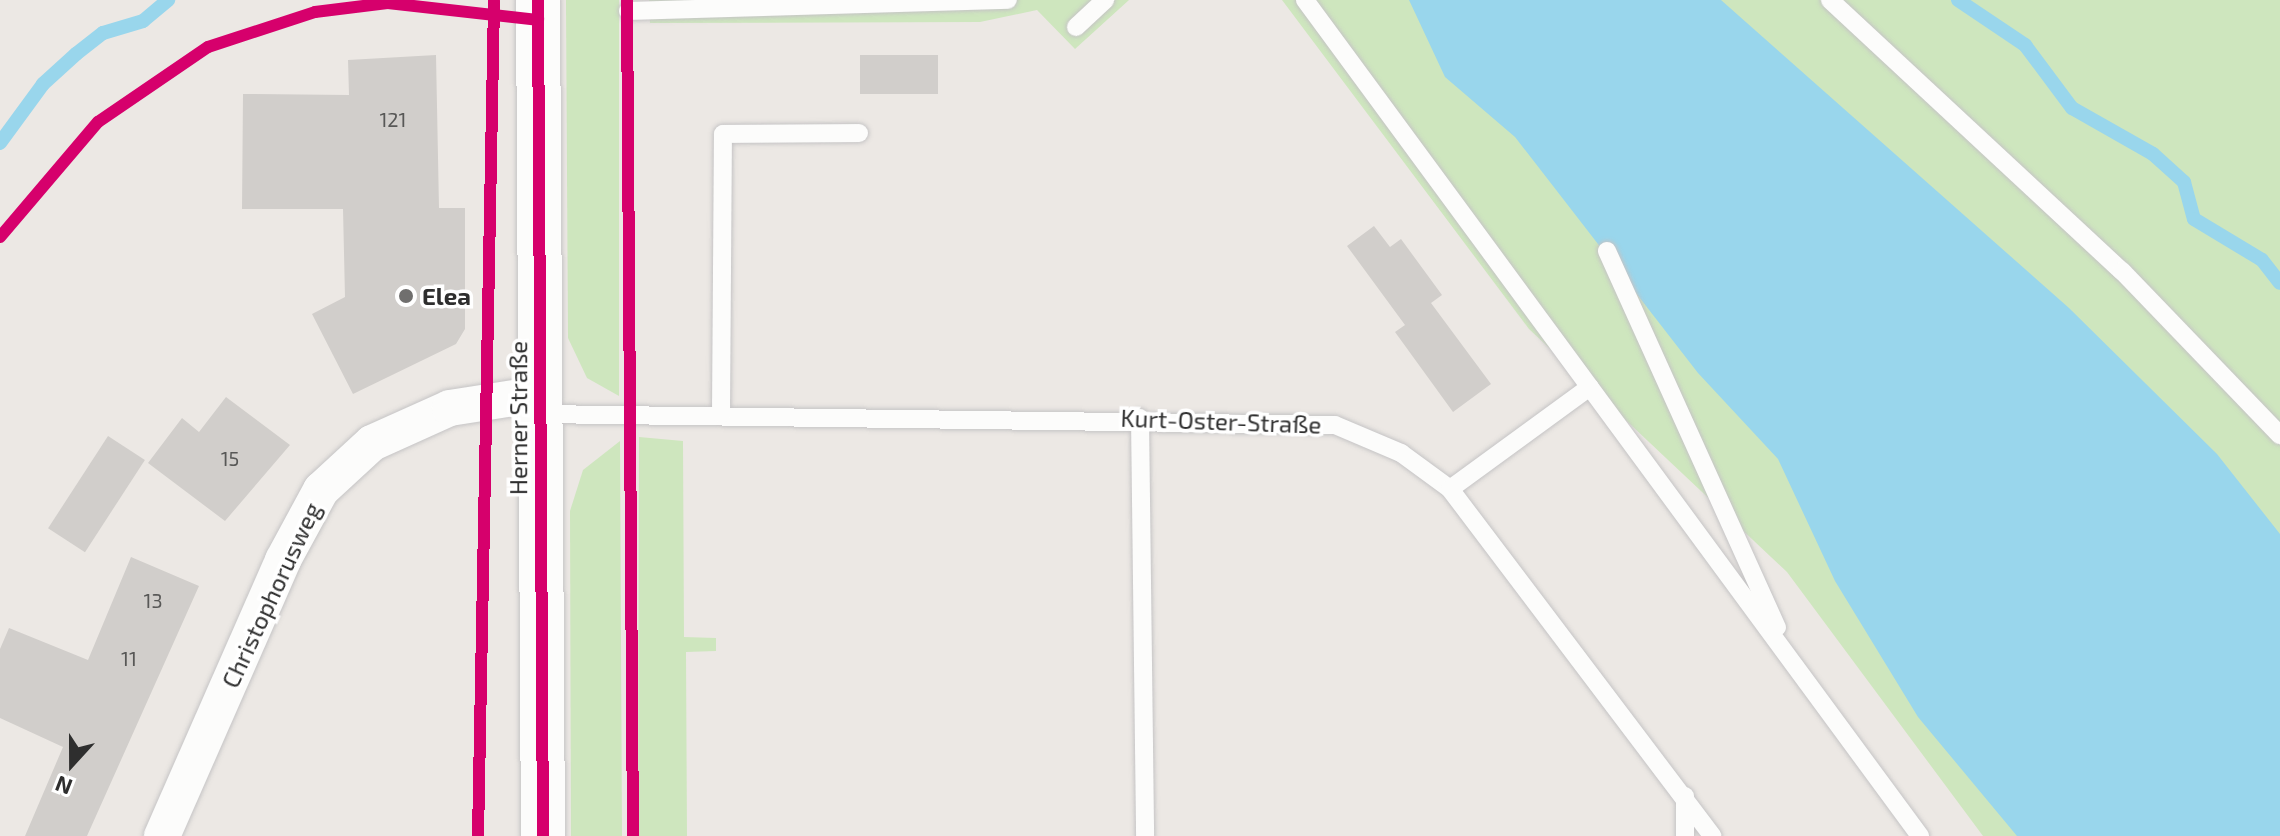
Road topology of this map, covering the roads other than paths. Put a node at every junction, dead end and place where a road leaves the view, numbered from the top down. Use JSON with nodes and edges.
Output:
{"nodes":[{"id":1,"x":538,"y":0,"type":"edge"},
{"id":2,"x":1008,"y":0,"type":"edge"},
{"id":3,"x":1105,"y":0,"type":"edge"},
{"id":4,"x":1305,"y":0,"type":"edge"},
{"id":5,"x":1830,"y":0,"type":"edge"},
{"id":6,"x":628,"y":11,"type":"dead end"},
{"id":7,"x":1076,"y":27,"type":"dead end"},
{"id":8,"x":859,"y":133,"type":"dead end"},
{"id":9,"x":1607,"y":251,"type":"dead end"},
{"id":10,"x":1590,"y":387,"type":"junction"},
{"id":11,"x":540,"y":404,"type":"junction"},
{"id":12,"x":721,"y":414,"type":"junction"},
{"id":13,"x":1140,"y":418,"type":"junction"},
{"id":14,"x":2280,"y":435,"type":"edge"},
{"id":15,"x":1450,"y":489,"type":"junction"},
{"id":16,"x":1793,"y":662,"type":"junction"},
{"id":17,"x":1685,"y":796,"type":"junction"},
{"id":18,"x":162,"y":836,"type":"edge"},
{"id":19,"x":543,"y":836,"type":"edge"},
{"id":20,"x":1145,"y":836,"type":"edge"},
{"id":21,"x":1685,"y":836,"type":"edge"},
{"id":22,"x":1712,"y":836,"type":"edge"},
{"id":23,"x":1920,"y":836,"type":"edge"}],
"edges":[{"from":1,"to":11,"type":"main road","name":"Herner Straße"},
{"from":2,"to":6,"type":"lane"},
{"from":3,"to":7,"type":"lane"},
{"from":4,"to":10,"type":"lane"},
{"from":5,"to":14,"type":"lane"},
{"from":8,"to":12,"type":"lane"},
{"from":9,"to":16,"type":"lane"},
{"from":10,"to":15,"type":"lane"},
{"from":10,"to":16,"type":"lane"},
{"from":11,"to":12,"type":"lane","name":"Kurt-Oster-Straße"},
{"from":11,"to":18,"type":"street","name":"Christophorusweg"},
{"from":11,"to":19,"type":"main road","name":"Herner Straße"},
{"from":12,"to":13,"type":"lane","name":"Kurt-Oster-Straße"},
{"from":13,"to":15,"type":"lane","name":"Kurt-Oster-Straße"},
{"from":13,"to":20,"type":"lane"},
{"from":15,"to":17,"type":"lane","name":"Kurt-Oster-Straße"},
{"from":16,"to":23,"type":"lane"},
{"from":17,"to":21,"type":"lane"},
{"from":17,"to":22,"type":"lane","name":"Kurt-Oster-Straße"}]}
